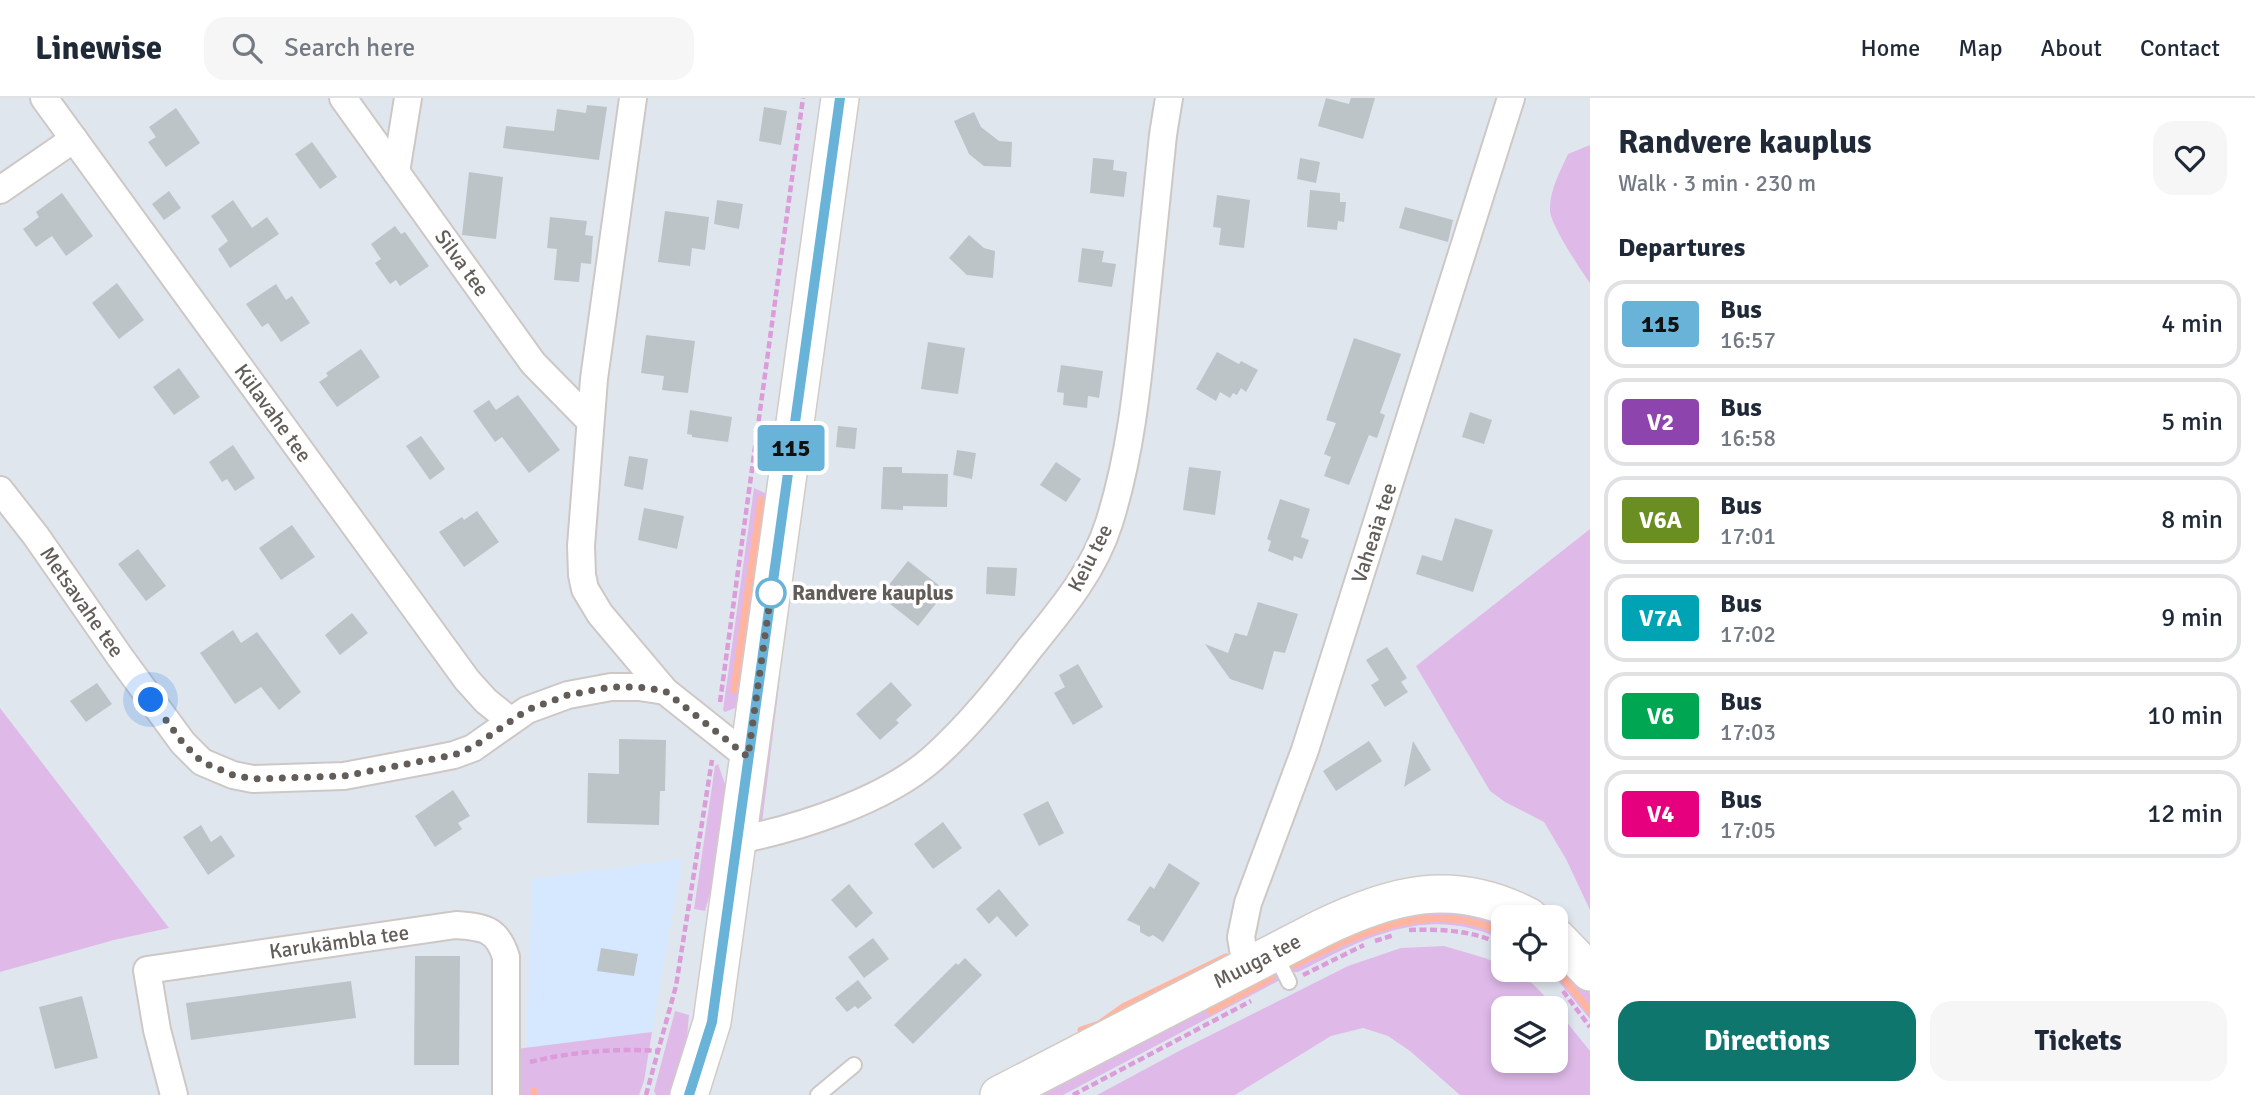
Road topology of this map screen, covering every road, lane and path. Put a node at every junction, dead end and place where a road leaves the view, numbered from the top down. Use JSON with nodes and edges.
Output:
{"nodes":[{"id":1,"x":44,"y":98,"type":"edge"},
{"id":2,"x":343,"y":98,"type":"edge"},
{"id":3,"x":408,"y":98,"type":"edge"},
{"id":4,"x":633,"y":98,"type":"edge"},
{"id":5,"x":803,"y":98,"type":"edge"},
{"id":6,"x":840,"y":98,"type":"edge"},
{"id":7,"x":1169,"y":98,"type":"edge"},
{"id":8,"x":1511,"y":98,"type":"edge"},
{"id":9,"x":74,"y":139,"type":"junction"},
{"id":10,"x":396,"y":172,"type":"junction"},
{"id":11,"x":0,"y":190,"type":"edge"},
{"id":12,"x":590,"y":421,"type":"junction"},
{"id":13,"x":0,"y":490,"type":"edge"},
{"id":14,"x":665,"y":691,"type":"junction"},
{"id":15,"x":510,"y":721,"type":"junction"},
{"id":16,"x":716,"y":731,"type":"junction"},
{"id":17,"x":748,"y":757,"type":"junction"},
{"id":18,"x":738,"y":839,"type":"junction"},
{"id":19,"x":1507,"y":905,"type":"edge"},
{"id":20,"x":1270,"y":967,"type":"junction"},
{"id":21,"x":1575,"y":980,"type":"edge"},
{"id":22,"x":712,"y":1022,"type":"junction"},
{"id":23,"x":1590,"y":1027,"type":"edge"},
{"id":24,"x":658,"y":1051,"type":"junction"},
{"id":25,"x":854,"y":1065,"type":"dead end"},
{"id":26,"x":505,"y":1068,"type":"junction"},
{"id":27,"x":174,"y":1095,"type":"edge"},
{"id":28,"x":506,"y":1095,"type":"edge"},
{"id":29,"x":646,"y":1095,"type":"edge"},
{"id":30,"x":689,"y":1095,"type":"edge"},
{"id":31,"x":713,"y":1095,"type":"edge"},
{"id":32,"x":818,"y":1095,"type":"edge"},
{"id":33,"x":999,"y":1095,"type":"edge"}],
"edges":[{"from":1,"to":9,"type":"street","name":"Külavahe tee"},
{"from":2,"to":10,"type":"street","name":"Silva tee"},
{"from":3,"to":10,"type":"street"},
{"from":4,"to":12,"type":"street"},
{"from":5,"to":16,"type":"path"},
{"from":6,"to":17,"type":"street"},
{"from":7,"to":18,"type":"street","name":"Keiu tee"},
{"from":8,"to":20,"type":"street","name":"Vaheaia tee"},
{"from":9,"to":11,"type":"street"},
{"from":9,"to":15,"type":"street","name":"Külavahe tee"},
{"from":10,"to":12,"type":"street","name":"Silva tee"},
{"from":12,"to":14,"type":"street"},
{"from":13,"to":15,"type":"street","name":"Metsavahe tee"},
{"from":14,"to":15,"type":"street","name":"Metsavahe tee"},
{"from":14,"to":16,"type":"street"},
{"from":16,"to":17,"type":"street"},
{"from":16,"to":24,"type":"path"},
{"from":17,"to":18,"type":"street"},
{"from":18,"to":22,"type":"street"},
{"from":19,"to":20,"type":"street","name":"Muuga tee"},
{"from":20,"to":33,"type":"street","name":"Muuga tee"},
{"from":21,"to":23,"type":"path"},
{"from":22,"to":30,"type":"street"},
{"from":22,"to":31,"type":"street"},
{"from":24,"to":26,"type":"path"},
{"from":24,"to":29,"type":"path"},
{"from":25,"to":32,"type":"lane"},
{"from":26,"to":27,"type":"street","name":"Karukämbla tee"},
{"from":26,"to":28,"type":"street","name":"Karukämbla tee"}]}
